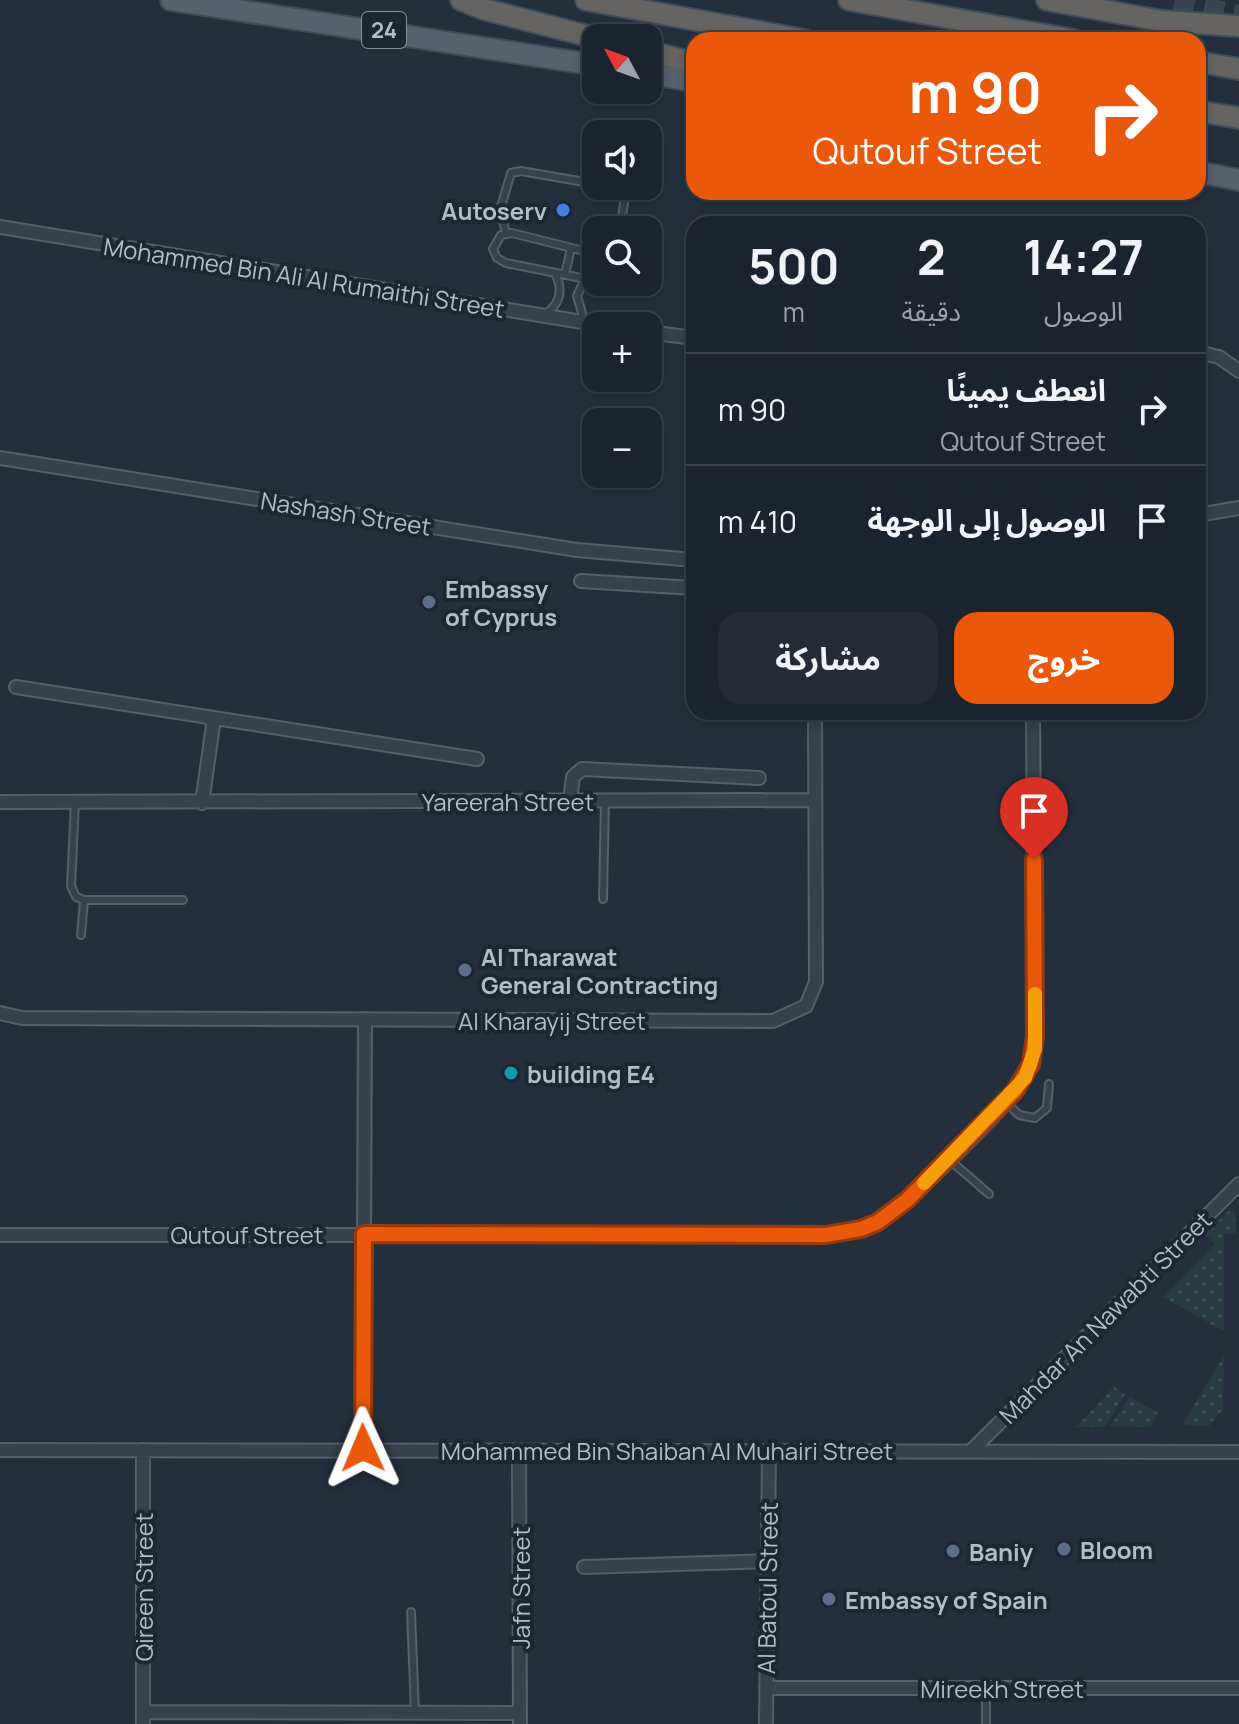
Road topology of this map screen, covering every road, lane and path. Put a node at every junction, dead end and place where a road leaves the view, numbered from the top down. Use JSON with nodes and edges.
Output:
{"nodes":[{"id":1,"x":171,"y":0,"type":"edge"},
{"id":2,"x":461,"y":0,"type":"edge"},
{"id":3,"x":586,"y":0,"type":"edge"},
{"id":4,"x":849,"y":0,"type":"edge"},
{"id":5,"x":1047,"y":0,"type":"edge"},
{"id":6,"x":1239,"y":26,"type":"edge"},
{"id":7,"x":761,"y":32,"type":"edge"},
{"id":8,"x":1029,"y":32,"type":"edge"},
{"id":9,"x":582,"y":34,"type":"edge"},
{"id":10,"x":662,"y":55,"type":"edge"},
{"id":11,"x":686,"y":61,"type":"edge"},
{"id":12,"x":582,"y":63,"type":"edge"},
{"id":13,"x":1206,"y":63,"type":"edge"},
{"id":14,"x":1239,"y":69,"type":"edge"},
{"id":15,"x":662,"y":76,"type":"edge"},
{"id":16,"x":686,"y":80,"type":"edge"},
{"id":17,"x":1206,"y":112,"type":"edge"},
{"id":18,"x":1239,"y":118,"type":"edge"},
{"id":19,"x":1206,"y":174,"type":"edge"},
{"id":20,"x":1239,"y":180,"type":"edge"},
{"id":21,"x":582,"y":182,"type":"edge"},
{"id":22,"x":0,"y":227,"type":"edge"},
{"id":23,"x":506,"y":233,"type":"junction"},
{"id":24,"x":571,"y":248,"type":"junction"},
{"id":25,"x":582,"y":251,"type":"edge"},
{"id":26,"x":555,"y":273,"type":"junction"},
{"id":27,"x":565,"y":275,"type":"junction"},
{"id":28,"x":582,"y":278,"type":"edge"},
{"id":29,"x":582,"y":285,"type":"edge"},
{"id":30,"x":582,"y":312,"type":"edge"},
{"id":31,"x":542,"y":316,"type":"junction"},
{"id":32,"x":582,"y":322,"type":"edge"},
{"id":33,"x":662,"y":334,"type":"edge"},
{"id":34,"x":686,"y":337,"type":"edge"},
{"id":35,"x":1206,"y":354,"type":"edge"},
{"id":36,"x":1239,"y":371,"type":"edge"},
{"id":37,"x":0,"y":458,"type":"edge"},
{"id":38,"x":1239,"y":508,"type":"edge"},
{"id":39,"x":1206,"y":514,"type":"edge"},
{"id":40,"x":686,"y":559,"type":"edge"},
{"id":41,"x":581,"y":581,"type":"dead end"},
{"id":42,"x":686,"y":588,"type":"edge"},
{"id":43,"x":16,"y":687,"type":"dead end"},
{"id":44,"x":214,"y":718,"type":"junction"},
{"id":45,"x":815,"y":720,"type":"edge"},
{"id":46,"x":1033,"y":720,"type":"edge"},
{"id":47,"x":477,"y":759,"type":"dead end"},
{"id":48,"x":700,"y":775,"type":"junction"},
{"id":49,"x":759,"y":778,"type":"dead end"},
{"id":50,"x":814,"y":800,"type":"junction"},
{"id":51,"x":570,"y":801,"type":"junction"},
{"id":52,"x":605,"y":801,"type":"junction"},
{"id":53,"x":694,"y":801,"type":"junction"},
{"id":54,"x":0,"y":802,"type":"edge"},
{"id":55,"x":75,"y":802,"type":"junction"},
{"id":56,"x":202,"y":803,"type":"junction"},
{"id":57,"x":603,"y":899,"type":"dead end"},
{"id":58,"x":84,"y":900,"type":"junction"},
{"id":59,"x":183,"y":900,"type":"dead end"},
{"id":60,"x":81,"y":935,"type":"dead end"},
{"id":61,"x":0,"y":1013,"type":"edge"},
{"id":62,"x":365,"y":1019,"type":"junction"},
{"id":63,"x":1049,"y":1084,"type":"dead end"},
{"id":64,"x":1005,"y":1101,"type":"junction"},
{"id":65,"x":948,"y":1159,"type":"junction"},
{"id":66,"x":1239,"y":1184,"type":"edge"},
{"id":67,"x":989,"y":1194,"type":"dead end"},
{"id":68,"x":364,"y":1234,"type":"junction"},
{"id":69,"x":0,"y":1235,"type":"edge"},
{"id":70,"x":363,"y":1448,"type":"junction"},
{"id":71,"x":0,"y":1450,"type":"edge"},
{"id":72,"x":143,"y":1450,"type":"junction"},
{"id":73,"x":519,"y":1451,"type":"junction"},
{"id":74,"x":971,"y":1451,"type":"junction"},
{"id":75,"x":769,"y":1452,"type":"junction"},
{"id":76,"x":1239,"y":1452,"type":"edge"},
{"id":77,"x":768,"y":1561,"type":"junction"},
{"id":78,"x":584,"y":1567,"type":"dead end"},
{"id":79,"x":411,"y":1612,"type":"dead end"},
{"id":80,"x":766,"y":1688,"type":"junction"},
{"id":81,"x":986,"y":1688,"type":"junction"},
{"id":82,"x":1239,"y":1688,"type":"edge"},
{"id":83,"x":415,"y":1712,"type":"junction"},
{"id":84,"x":144,"y":1718,"type":"edge"},
{"id":85,"x":286,"y":1718,"type":"edge"},
{"id":86,"x":520,"y":1718,"type":"edge"},
{"id":87,"x":766,"y":1724,"type":"edge"},
{"id":88,"x":986,"y":1724,"type":"edge"}],
"edges":[{"from":1,"to":12,"type":"main road","number":"24"},
{"from":2,"to":9,"type":"highway"},
{"from":3,"to":7,"type":"highway"},
{"from":4,"to":8,"type":"highway"},
{"from":5,"to":6,"type":"highway"},
{"from":10,"to":11,"type":"highway"},
{"from":13,"to":14,"type":"highway"},
{"from":15,"to":16,"type":"main road"},
{"from":17,"to":18,"type":"highway"},
{"from":19,"to":20,"type":"main road"},
{"from":21,"to":23,"type":"lane"},
{"from":22,"to":31,"type":"street","name":"Mohammed Bin Ali Al Rumaithi Street"},
{"from":23,"to":24,"type":"lane"},
{"from":23,"to":26,"type":"lane"},
{"from":24,"to":25,"type":"lane"},
{"from":24,"to":27,"type":"lane"},
{"from":26,"to":27,"type":"lane"},
{"from":26,"to":31,"type":"lane"},
{"from":27,"to":28,"type":"lane"},
{"from":29,"to":30,"type":"lane"},
{"from":31,"to":32,"type":"street","name":"Mohammed Bin Ali Al Rumaithi Street"},
{"from":33,"to":34,"type":"street"},
{"from":35,"to":36,"type":"street"},
{"from":37,"to":40,"type":"street","name":"Nashash Street"},
{"from":38,"to":39,"type":"street"},
{"from":41,"to":42,"type":"street"},
{"from":43,"to":44,"type":"street","name":"Yareerah Street"},
{"from":44,"to":47,"type":"street","name":"Yareerah Street"},
{"from":44,"to":56,"type":"street"},
{"from":45,"to":50,"type":"street","name":"Al Kharayij Street"},
{"from":46,"to":64,"type":"street","name":"Qutouf Street"},
{"from":48,"to":49,"type":"street"},
{"from":48,"to":51,"type":"street"},
{"from":48,"to":53,"type":"street"},
{"from":50,"to":53,"type":"street","name":"Yareerah Street"},
{"from":50,"to":62,"type":"street","name":"Al Kharayij Street"},
{"from":51,"to":52,"type":"street","name":"Yareerah Street"},
{"from":51,"to":56,"type":"street","name":"Yareerah Street"},
{"from":52,"to":53,"type":"street","name":"Yareerah Street"},
{"from":52,"to":57,"type":"lane"},
{"from":54,"to":55,"type":"street","name":"Yareerah Street"},
{"from":55,"to":56,"type":"street","name":"Yareerah Street"},
{"from":55,"to":58,"type":"lane"},
{"from":58,"to":59,"type":"lane"},
{"from":58,"to":60,"type":"lane"},
{"from":61,"to":62,"type":"street","name":"Al Kharayij Street"},
{"from":62,"to":68,"type":"street"},
{"from":63,"to":64,"type":"lane"},
{"from":64,"to":65,"type":"street","name":"Qutouf Street"},
{"from":65,"to":67,"type":"lane"},
{"from":65,"to":68,"type":"street","name":"Qutouf Street"},
{"from":66,"to":74,"type":"street","name":"Mahdar An Nawabti Street"},
{"from":68,"to":69,"type":"street","name":"Qutouf Street"},
{"from":68,"to":70,"type":"street"},
{"from":70,"to":72,"type":"street","name":"Mohammed Bin Shaiban Al Muhairi Street"},
{"from":70,"to":73,"type":"street","name":"Mohammed Bin Shaiban Al Muhairi Street"},
{"from":71,"to":72,"type":"street","name":"Mohammed Bin Shaiban Al Muhairi Street"},
{"from":72,"to":84,"type":"street","name":"Qireen Street"},
{"from":73,"to":75,"type":"street","name":"Mohammed Bin Shaiban Al Muhairi Street"},
{"from":73,"to":86,"type":"street","name":"Jafn Street"},
{"from":74,"to":75,"type":"street","name":"Mohammed Bin Shaiban Al Muhairi Street"},
{"from":74,"to":76,"type":"street","name":"Mohammed Bin Shaiban Al Muhairi Street"},
{"from":75,"to":77,"type":"street","name":"Al Batoul Street"},
{"from":77,"to":78,"type":"street"},
{"from":77,"to":80,"type":"street","name":"Al Batoul Street"},
{"from":79,"to":83,"type":"lane"},
{"from":80,"to":81,"type":"street","name":"Mireekh Street"},
{"from":80,"to":87,"type":"street","name":"Al Batoul Street"},
{"from":81,"to":82,"type":"street","name":"Mireekh Street"},
{"from":81,"to":88,"type":"lane"},
{"from":83,"to":85,"type":"street"},
{"from":83,"to":86,"type":"street"},
{"from":84,"to":85,"type":"street"}]}
